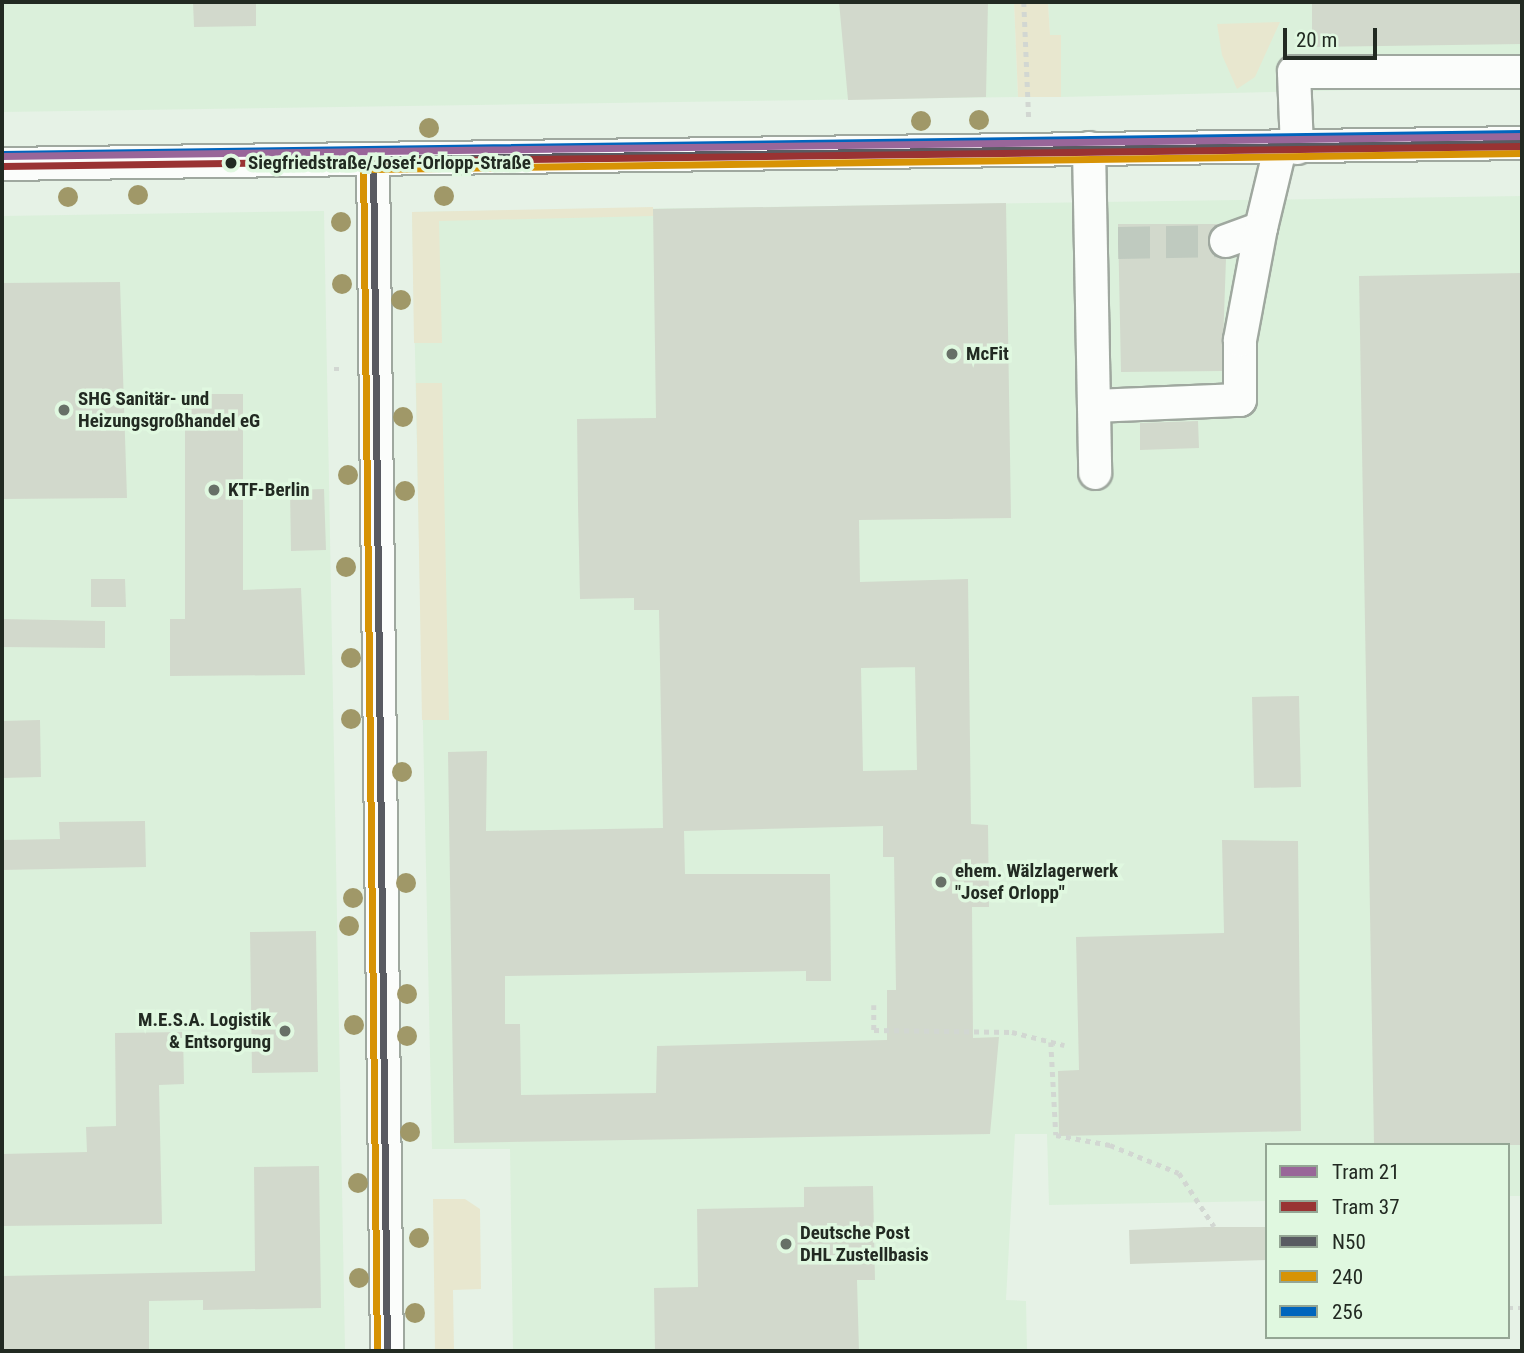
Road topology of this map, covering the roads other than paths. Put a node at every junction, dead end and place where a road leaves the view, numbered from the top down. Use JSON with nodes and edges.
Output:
{"nodes":[{"id":1,"x":1522,"y":72,"type":"edge"},
{"id":2,"x":1522,"y":143,"type":"edge"},
{"id":3,"x":1089,"y":148,"type":"junction"},
{"id":4,"x":1289,"y":148,"type":"junction"},
{"id":5,"x":373,"y":159,"type":"junction"},
{"id":6,"x":2,"y":164,"type":"edge"},
{"id":7,"x":1261,"y":228,"type":"junction"},
{"id":8,"x":1226,"y":241,"type":"tunnel mouth"},
{"id":9,"x":1094,"y":406,"type":"junction"},
{"id":10,"x":1095,"y":473,"type":"dead end"},
{"id":11,"x":387,"y":1351,"type":"edge"}],
"edges":[{"from":1,"to":4,"type":"street"},
{"from":2,"to":4,"type":"street"},
{"from":3,"to":4,"type":"street"},
{"from":3,"to":5,"type":"street"},
{"from":3,"to":9,"type":"street"},
{"from":4,"to":7,"type":"street"},
{"from":5,"to":6,"type":"street"},
{"from":5,"to":11,"type":"street"},
{"from":7,"to":8,"type":"street"},
{"from":7,"to":9,"type":"street"},
{"from":9,"to":10,"type":"street"}]}
